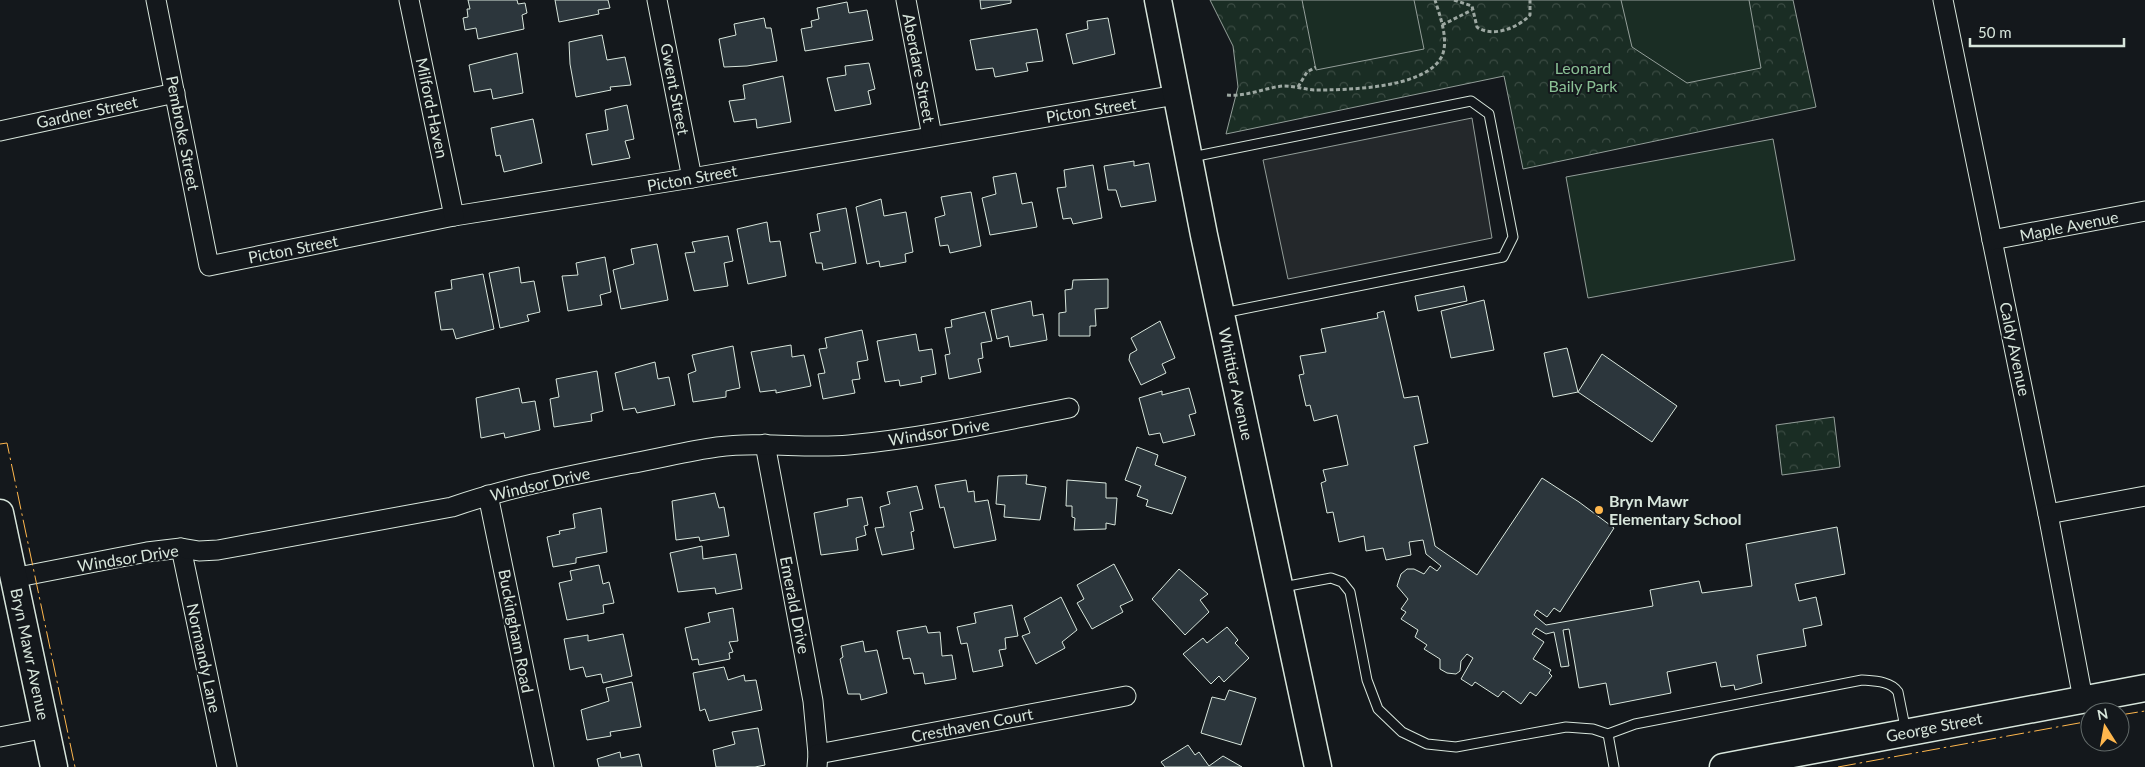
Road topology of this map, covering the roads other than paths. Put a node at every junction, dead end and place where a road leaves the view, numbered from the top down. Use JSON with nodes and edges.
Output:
{"nodes":[{"id":1,"x":156,"y":0,"type":"edge"},
{"id":2,"x":409,"y":0,"type":"edge"},
{"id":3,"x":657,"y":0,"type":"edge"},
{"id":4,"x":906,"y":0,"type":"edge"},
{"id":5,"x":1158,"y":0,"type":"edge"},
{"id":6,"x":1943,"y":0,"type":"edge"},
{"id":7,"x":174,"y":93,"type":"junction"},
{"id":8,"x":1176,"y":95,"type":"junction"},
{"id":9,"x":0,"y":131,"type":"edge"},
{"id":10,"x":932,"y":136,"type":"junction"},
{"id":11,"x":1189,"y":158,"type":"junction"},
{"id":12,"x":692,"y":178,"type":"junction"},
{"id":13,"x":2145,"y":211,"type":"edge"},
{"id":14,"x":454,"y":216,"type":"junction"},
{"id":15,"x":1992,"y":240,"type":"junction"},
{"id":16,"x":209,"y":266,"type":"joint"},
{"id":17,"x":1221,"y":313,"type":"junction"},
{"id":18,"x":1069,"y":408,"type":"dead end"},
{"id":19,"x":766,"y":444,"type":"junction"},
{"id":20,"x":488,"y":495,"type":"junction"},
{"id":21,"x":2145,"y":496,"type":"edge"},
{"id":22,"x":0,"y":512,"type":"edge"},
{"id":23,"x":2048,"y":514,"type":"junction"},
{"id":24,"x":181,"y":548,"type":"junction"},
{"id":25,"x":13,"y":578,"type":"junction"},
{"id":26,"x":1280,"y":588,"type":"junction"},
{"id":27,"x":2145,"y":688,"type":"edge"},
{"id":28,"x":1126,"y":696,"type":"dead end"},
{"id":29,"x":2083,"y":699,"type":"junction"},
{"id":30,"x":46,"y":728,"type":"junction"},
{"id":31,"x":1906,"y":732,"type":"junction"},
{"id":32,"x":1608,"y":734,"type":"junction"},
{"id":33,"x":0,"y":737,"type":"edge"},
{"id":34,"x":817,"y":760,"type":"edge"},
{"id":35,"x":54,"y":767,"type":"edge"},
{"id":36,"x":226,"y":767,"type":"edge"},
{"id":37,"x":544,"y":767,"type":"edge"},
{"id":38,"x":1318,"y":767,"type":"edge"},
{"id":39,"x":1614,"y":767,"type":"edge"},
{"id":40,"x":1723,"y":767,"type":"edge"}],
"edges":[{"from":1,"to":7,"type":"street","name":"Pembroke Street"},
{"from":2,"to":14,"type":"street","name":"Milford-Haven"},
{"from":3,"to":12,"type":"street","name":"Gwent Street"},
{"from":4,"to":10,"type":"street","name":"Aberdare Street"},
{"from":5,"to":8,"type":"street","name":"Whittier Avenue"},
{"from":6,"to":15,"type":"street","name":"Caldy Avenue"},
{"from":7,"to":9,"type":"street","name":"Gardner Street"},
{"from":7,"to":16,"type":"street","name":"Pembroke Street"},
{"from":8,"to":10,"type":"street","name":"Picton Street"},
{"from":8,"to":11,"type":"street","name":"Whittier Avenue"},
{"from":10,"to":12,"type":"street","name":"Picton Street"},
{"from":11,"to":17,"type":"street","name":"Whittier Avenue"},
{"from":11,"to":17,"type":"lane"},
{"from":12,"to":14,"type":"street","name":"Picton Street"},
{"from":13,"to":15,"type":"street","name":"Maple Avenue"},
{"from":14,"to":16,"type":"street","name":"Picton Street"},
{"from":15,"to":23,"type":"street","name":"Caldy Avenue"},
{"from":17,"to":26,"type":"street","name":"Whittier Avenue"},
{"from":18,"to":19,"type":"street","name":"Windsor Drive"},
{"from":19,"to":20,"type":"street","name":"Windsor Drive"},
{"from":19,"to":34,"type":"street","name":"Emerald Drive"},
{"from":20,"to":24,"type":"street","name":"Windsor Drive"},
{"from":20,"to":37,"type":"street","name":"Buckingham Road"},
{"from":21,"to":23,"type":"street"},
{"from":22,"to":25,"type":"street","name":"Bryn Mawr Avenue"},
{"from":23,"to":29,"type":"street","name":"Caldy Avenue"},
{"from":24,"to":25,"type":"street","name":"Windsor Drive"},
{"from":24,"to":36,"type":"street","name":"Normandy Lane"},
{"from":25,"to":30,"type":"street","name":"Bryn Mawr Avenue"},
{"from":26,"to":32,"type":"lane"},
{"from":26,"to":38,"type":"street","name":"Whittier Avenue"},
{"from":27,"to":29,"type":"street","name":"George Street"},
{"from":28,"to":34,"type":"street","name":"Cresthaven Court"},
{"from":29,"to":31,"type":"street","name":"George Street"},
{"from":30,"to":33,"type":"street"},
{"from":30,"to":35,"type":"street","name":"Bryn Mawr Avenue"},
{"from":31,"to":32,"type":"lane"},
{"from":31,"to":40,"type":"street","name":"George Street"},
{"from":32,"to":39,"type":"lane"}]}
